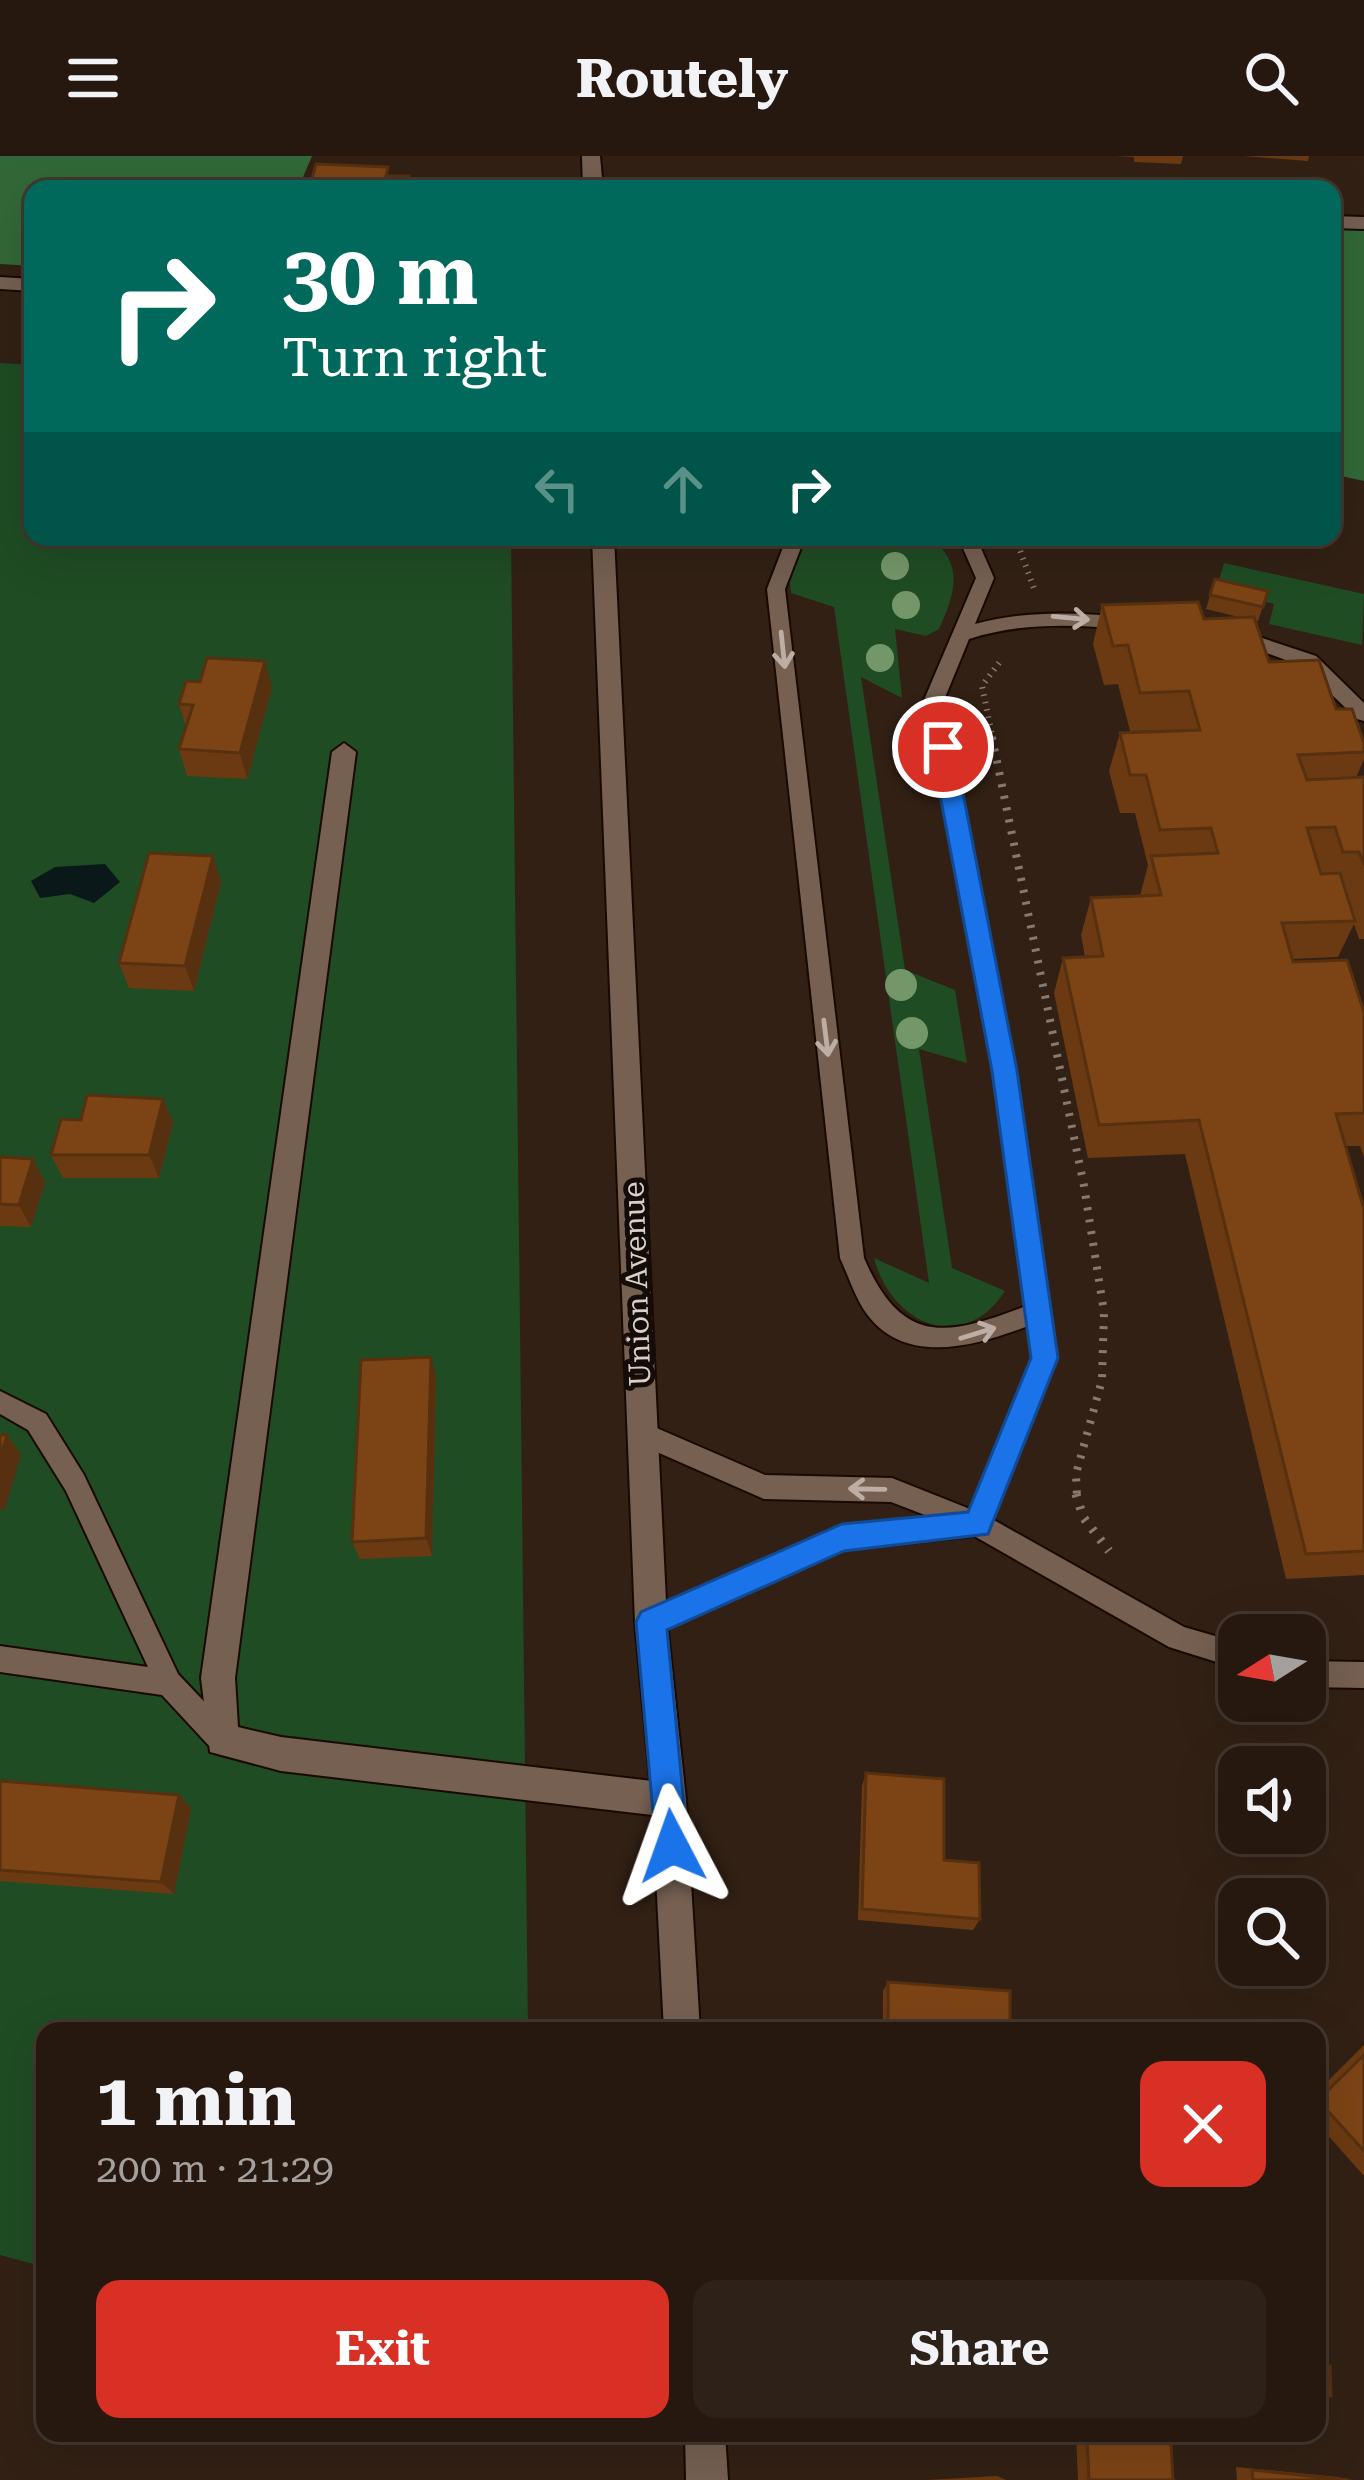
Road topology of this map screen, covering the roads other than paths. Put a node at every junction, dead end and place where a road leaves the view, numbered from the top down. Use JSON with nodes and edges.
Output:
{"nodes":[{"id":1,"x":603,"y":546,"type":"edge"},
{"id":2,"x":793,"y":546,"type":"edge"},
{"id":3,"x":971,"y":546,"type":"edge"},
{"id":4,"x":1151,"y":626,"type":"edge"},
{"id":5,"x":1199,"y":631,"type":"edge"},
{"id":6,"x":958,"y":636,"type":"junction"},
{"id":7,"x":1364,"y":714,"type":"edge"},
{"id":8,"x":344,"y":752,"type":"dead end"},
{"id":9,"x":1038,"y":1312,"type":"junction"},
{"id":10,"x":0,"y":1402,"type":"edge"},
{"id":11,"x":643,"y":1434,"type":"junction"},
{"id":12,"x":977,"y":1524,"type":"junction"},
{"id":13,"x":651,"y":1622,"type":"junction"},
{"id":14,"x":1218,"y":1650,"type":"edge"},
{"id":15,"x":0,"y":1659,"type":"edge"},
{"id":16,"x":1326,"y":1674,"type":"edge"},
{"id":17,"x":1364,"y":1675,"type":"edge"},
{"id":18,"x":169,"y":1683,"type":"junction"},
{"id":19,"x":222,"y":1740,"type":"junction"},
{"id":20,"x":669,"y":1800,"type":"junction"},
{"id":21,"x":681,"y":2022,"type":"edge"},
{"id":22,"x":705,"y":2442,"type":"edge"},
{"id":23,"x":707,"y":2480,"type":"edge"}],
"edges":[{"from":1,"to":11,"type":"street","name":"Union Avenue"},
{"from":2,"to":9,"type":"lane","one_way":true},
{"from":3,"to":6,"type":"lane"},
{"from":6,"to":4,"type":"lane","one_way":true},
{"from":5,"to":7,"type":"lane"},
{"from":6,"to":9,"type":"lane"},
{"from":8,"to":19,"type":"street"},
{"from":9,"to":12,"type":"lane"},
{"from":10,"to":18,"type":"lane"},
{"from":12,"to":11,"type":"lane","one_way":true},
{"from":11,"to":13,"type":"street","name":"Union Avenue"},
{"from":12,"to":13,"type":"lane"},
{"from":12,"to":14,"type":"lane"},
{"from":13,"to":20,"type":"street","name":"Union Avenue"},
{"from":15,"to":18,"type":"lane"},
{"from":16,"to":17,"type":"lane"},
{"from":18,"to":19,"type":"lane"},
{"from":19,"to":20,"type":"street"},
{"from":20,"to":21,"type":"street","name":"Union Avenue"},
{"from":22,"to":23,"type":"street"}]}
